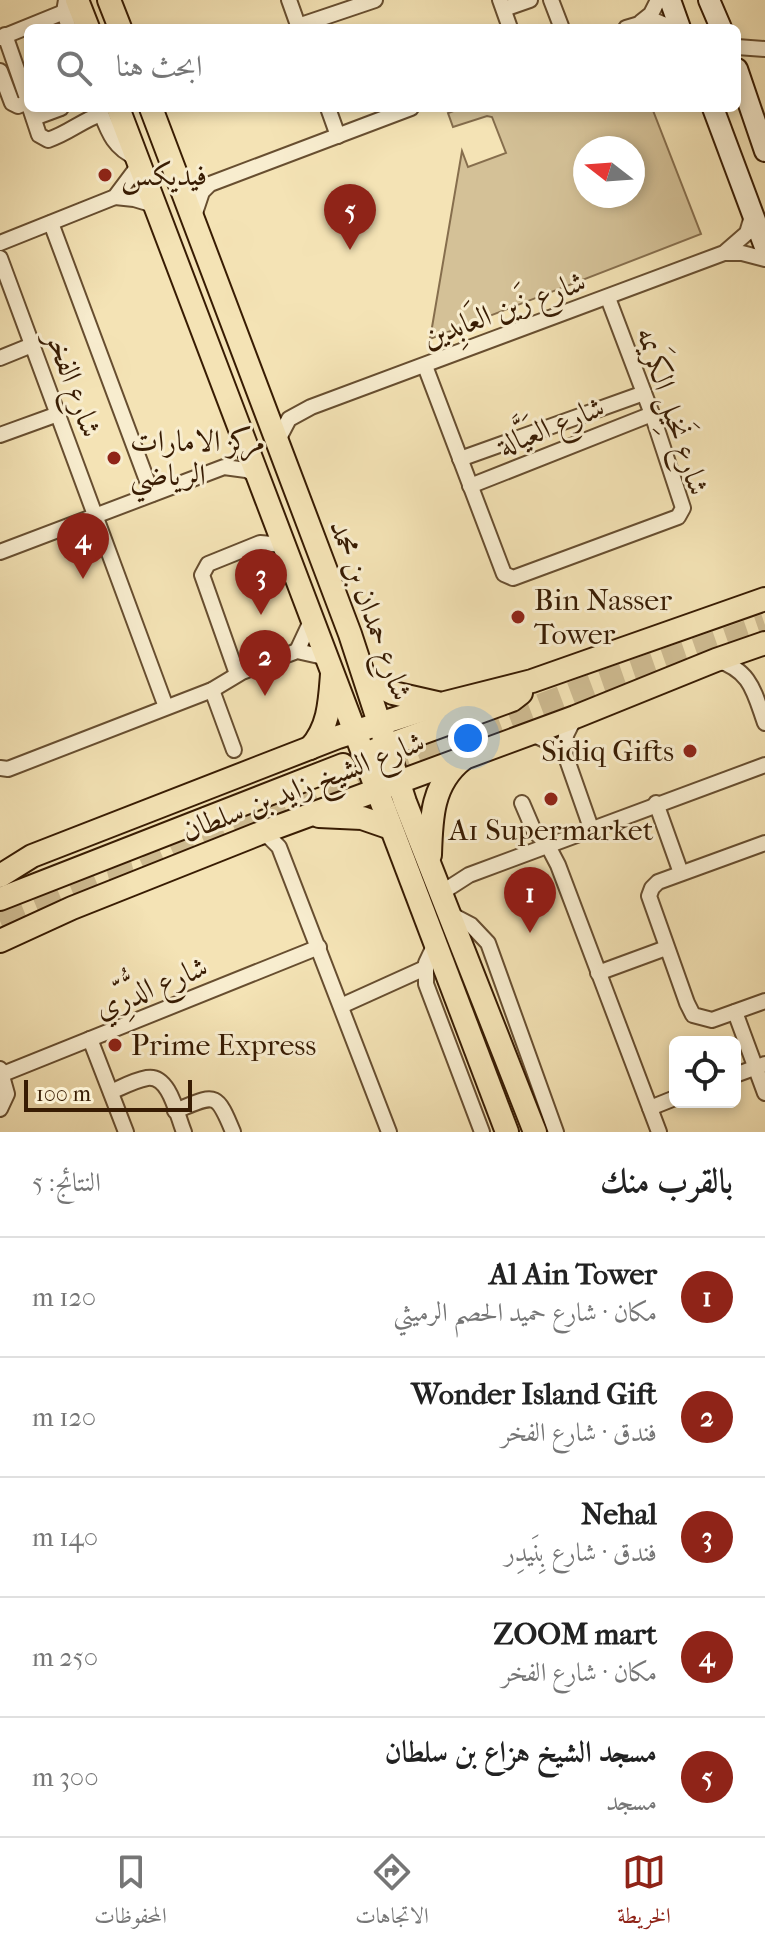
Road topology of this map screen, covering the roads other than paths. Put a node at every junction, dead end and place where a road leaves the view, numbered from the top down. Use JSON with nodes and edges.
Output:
{"nodes":[{"id":1,"x":109,"y":0,"type":"edge"},
{"id":2,"x":289,"y":0,"type":"edge"},
{"id":3,"x":375,"y":0,"type":"edge"},
{"id":4,"x":530,"y":0,"type":"edge"},
{"id":5,"x":551,"y":0,"type":"edge"},
{"id":6,"x":658,"y":0,"type":"edge"},
{"id":7,"x":670,"y":0,"type":"edge"},
{"id":8,"x":709,"y":0,"type":"edge"},
{"id":9,"x":69,"y":4,"type":"edge"},
{"id":10,"x":502,"y":4,"type":"edge"},
{"id":11,"x":29,"y":24,"type":"edge"},
{"id":12,"x":85,"y":24,"type":"edge"},
{"id":13,"x":118,"y":24,"type":"edge"},
{"id":14,"x":297,"y":24,"type":"edge"},
{"id":15,"x":307,"y":24,"type":"edge"},
{"id":16,"x":509,"y":24,"type":"edge"},
{"id":17,"x":560,"y":24,"type":"edge"},
{"id":18,"x":636,"y":24,"type":"edge"},
{"id":19,"x":638,"y":24,"type":"edge"},
{"id":20,"x":663,"y":24,"type":"edge"},
{"id":21,"x":679,"y":24,"type":"edge"},
{"id":22,"x":719,"y":24,"type":"edge"},
{"id":23,"x":24,"y":26,"type":"edge"},
{"id":24,"x":3,"y":37,"type":"edge"},
{"id":25,"x":741,"y":47,"type":"edge"},
{"id":26,"x":765,"y":49,"type":"edge"},
{"id":27,"x":0,"y":71,"type":"edge"},
{"id":28,"x":741,"y":81,"type":"edge"},
{"id":29,"x":24,"y":92,"type":"edge"},
{"id":30,"x":24,"y":104,"type":"edge"},
{"id":31,"x":107,"y":112,"type":"edge"},
{"id":32,"x":152,"y":112,"type":"edge"},
{"id":33,"x":329,"y":112,"type":"edge"},
{"id":34,"x":401,"y":112,"type":"edge"},
{"id":35,"x":715,"y":112,"type":"edge"},
{"id":36,"x":32,"y":113,"type":"edge"},
{"id":37,"x":76,"y":115,"type":"edge"},
{"id":38,"x":338,"y":136,"type":"junction"},
{"id":39,"x":765,"y":151,"type":"edge"},
{"id":40,"x":138,"y":161,"type":"junction"},
{"id":41,"x":173,"y":168,"type":"junction"},
{"id":42,"x":210,"y":184,"type":"junction"},
{"id":43,"x":115,"y":197,"type":"junction"},
{"id":44,"x":154,"y":205,"type":"junction"},
{"id":45,"x":753,"y":213,"type":"junction"},
{"id":46,"x":193,"y":218,"type":"junction"},
{"id":47,"x":51,"y":223,"type":"junction"},
{"id":48,"x":0,"y":243,"type":"edge"},
{"id":49,"x":765,"y":247,"type":"edge"},
{"id":50,"x":724,"y":253,"type":"junction"},
{"id":51,"x":0,"y":258,"type":"edge"},
{"id":52,"x":765,"y":259,"type":"edge"},
{"id":53,"x":608,"y":298,"type":"junction"},
{"id":54,"x":32,"y":345,"type":"junction"},
{"id":55,"x":0,"y":358,"type":"edge"},
{"id":56,"x":425,"y":366,"type":"junction"},
{"id":57,"x":644,"y":393,"type":"junction"},
{"id":58,"x":263,"y":402,"type":"junction"},
{"id":59,"x":301,"y":411,"type":"junction"},
{"id":60,"x":58,"y":414,"type":"junction"},
{"id":61,"x":652,"y":414,"type":"junction"},
{"id":62,"x":0,"y":435,"type":"edge"},
{"id":63,"x":242,"y":437,"type":"junction"},
{"id":64,"x":278,"y":440,"type":"junction"},
{"id":65,"x":460,"y":459,"type":"junction"},
{"id":66,"x":224,"y":467,"type":"junction"},
{"id":67,"x":257,"y":475,"type":"junction"},
{"id":68,"x":470,"y":486,"type":"junction"},
{"id":69,"x":152,"y":494,"type":"junction"},
{"id":70,"x":95,"y":516,"type":"junction"},
{"id":71,"x":280,"y":535,"type":"junction"},
{"id":72,"x":0,"y":552,"type":"edge"},
{"id":73,"x":765,"y":599,"type":"edge"},
{"id":74,"x":312,"y":619,"type":"junction"},
{"id":75,"x":765,"y":643,"type":"edge"},
{"id":76,"x":297,"y":651,"type":"junction"},
{"id":77,"x":716,"y":660,"type":"junction"},
{"id":78,"x":330,"y":664,"type":"junction"},
{"id":79,"x":237,"y":674,"type":"junction"},
{"id":80,"x":366,"y":680,"type":"junction"},
{"id":81,"x":532,"y":681,"type":"junction"},
{"id":82,"x":212,"y":690,"type":"junction"},
{"id":83,"x":445,"y":703,"type":"junction"},
{"id":84,"x":166,"y":707,"type":"junction"},
{"id":85,"x":575,"y":717,"type":"junction"},
{"id":86,"x":765,"y":723,"type":"edge"},
{"id":87,"x":356,"y":731,"type":"junction"},
{"id":88,"x":383,"y":733,"type":"junction"},
{"id":89,"x":530,"y":733,"type":"junction"},
{"id":90,"x":310,"y":748,"type":"junction"},
{"id":91,"x":234,"y":750,"type":"dead end"},
{"id":92,"x":474,"y":753,"type":"junction"},
{"id":93,"x":565,"y":754,"type":"junction"},
{"id":94,"x":343,"y":765,"type":"dead end"},
{"id":95,"x":368,"y":765,"type":"junction"},
{"id":96,"x":765,"y":765,"type":"edge"},
{"id":97,"x":4,"y":768,"type":"edge"},
{"id":98,"x":387,"y":784,"type":"junction"},
{"id":99,"x":522,"y":803,"type":"dead end"},
{"id":100,"x":656,"y":803,"type":"junction"},
{"id":101,"x":291,"y":822,"type":"junction"},
{"id":102,"x":391,"y":828,"type":"junction"},
{"id":103,"x":591,"y":828,"type":"junction"},
{"id":104,"x":258,"y":834,"type":"junction"},
{"id":105,"x":765,"y":843,"type":"edge"},
{"id":106,"x":547,"y":844,"type":"junction"},
{"id":107,"x":32,"y":856,"type":"junction"},
{"id":108,"x":0,"y":866,"type":"edge"},
{"id":109,"x":432,"y":872,"type":"junction"},
{"id":110,"x":681,"y":873,"type":"junction"},
{"id":111,"x":0,"y":876,"type":"edge"},
{"id":112,"x":441,"y":893,"type":"junction"},
{"id":113,"x":0,"y":899,"type":"edge"},
{"id":114,"x":450,"y":914,"type":"junction"},
{"id":115,"x":0,"y":941,"type":"edge"},
{"id":116,"x":435,"y":944,"type":"junction"},
{"id":117,"x":319,"y":947,"type":"junction"},
{"id":118,"x":666,"y":948,"type":"junction"},
{"id":119,"x":425,"y":968,"type":"junction"},
{"id":120,"x":598,"y":973,"type":"junction"},
{"id":121,"x":765,"y":1001,"type":"edge"},
{"id":122,"x":341,"y":1006,"type":"junction"},
{"id":123,"x":735,"y":1012,"type":"junction"},
{"id":124,"x":90,"y":1039,"type":"junction"},
{"id":125,"x":760,"y":1066,"type":"edge"},
{"id":126,"x":1,"y":1071,"type":"edge"},
{"id":127,"x":741,"y":1073,"type":"edge"},
{"id":128,"x":111,"y":1092,"type":"junction"},
{"id":129,"x":765,"y":1093,"type":"edge"},
{"id":130,"x":669,"y":1100,"type":"edge"},
{"id":131,"x":650,"y":1108,"type":"junction"},
{"id":132,"x":0,"y":1109,"type":"edge"},
{"id":133,"x":175,"y":1111,"type":"junction"},
{"id":134,"x":126,"y":1132,"type":"edge"},
{"id":135,"x":184,"y":1132,"type":"edge"},
{"id":136,"x":233,"y":1132,"type":"edge"},
{"id":137,"x":389,"y":1132,"type":"edge"},
{"id":138,"x":482,"y":1132,"type":"edge"},
{"id":139,"x":507,"y":1132,"type":"edge"},
{"id":140,"x":535,"y":1132,"type":"edge"},
{"id":141,"x":556,"y":1132,"type":"edge"},
{"id":142,"x":659,"y":1132,"type":"edge"}],
"edges":[{"from":1,"to":13,"type":"main road"},
{"from":2,"to":14,"type":"street"},
{"from":3,"to":15,"type":"street"},
{"from":4,"to":10,"type":"street"},
{"from":5,"to":17,"type":"street"},
{"from":6,"to":18,"type":"street"},
{"from":7,"to":21,"type":"main road"},
{"from":8,"to":22,"type":"main road"},
{"from":9,"to":11,"type":"street"},
{"from":9,"to":12,"type":"main road"},
{"from":10,"to":16,"type":"street"},
{"from":19,"to":20,"type":"street"},
{"from":23,"to":24,"type":"street"},
{"from":24,"to":29,"type":"street"},
{"from":25,"to":26,"type":"street"},
{"from":27,"to":30,"type":"street"},
{"from":28,"to":39,"type":"main road"},
{"from":31,"to":40,"type":"main road","name":"شارع حمدان بن محمد"},
{"from":32,"to":41,"type":"main road","name":"شارع حمدان بن محمد"},
{"from":33,"to":38,"type":"street"},
{"from":34,"to":38,"type":"street"},
{"from":35,"to":45,"type":"main road"},
{"from":36,"to":37,"type":"street"},
{"from":38,"to":42,"type":"street"},
{"from":40,"to":43,"type":"street"},
{"from":40,"to":44,"type":"main road","name":"شارع حمدان بن محمد"},
{"from":41,"to":42,"type":"street"},
{"from":41,"to":46,"type":"main road","name":"شارع حمدان بن محمد"},
{"from":42,"to":46,"type":"street"},
{"from":43,"to":44,"type":"street"},
{"from":43,"to":47,"type":"street"},
{"from":44,"to":63,"type":"main road","name":"شارع حمدان بن محمد"},
{"from":45,"to":49,"type":"main road"},
{"from":45,"to":50,"type":"street","name":"شارع زَين العَابِدين"},
{"from":46,"to":58,"type":"main road","name":"شارع حمدان بن محمد"},
{"from":47,"to":48,"type":"street"},
{"from":47,"to":69,"type":"street"},
{"from":50,"to":52,"type":"street","name":"شارع زَين العَابِدين"},
{"from":50,"to":53,"type":"street","name":"شارع زَين العَابِدين"},
{"from":51,"to":54,"type":"street","name":"شارع الفخر"},
{"from":53,"to":56,"type":"street","name":"شارع زَين العَابِدين"},
{"from":53,"to":57,"type":"street","name":"شارع نَخِيل الكرَيمه"},
{"from":54,"to":55,"type":"street"},
{"from":54,"to":60,"type":"street","name":"شارع الفخر"},
{"from":56,"to":59,"type":"street","name":"شارع زَين العَابِدين"},
{"from":56,"to":65,"type":"street","name":"شارع نَخِيل الكرَيمه"},
{"from":57,"to":61,"type":"street","name":"شارع نَخِيل الكرَيمه"},
{"from":57,"to":65,"type":"street","name":"شارع العَيَّالة"},
{"from":58,"to":59,"type":"street"},
{"from":58,"to":64,"type":"main road","name":"شارع حمدان بن محمد"},
{"from":59,"to":64,"type":"street"},
{"from":60,"to":62,"type":"street"},
{"from":60,"to":70,"type":"street","name":"شارع الفخر"},
{"from":61,"to":68,"type":"street","name":"شارع العَيَّالة"},
{"from":61,"to":68,"type":"street","name":"شارع نَخِيل الكرَيمه"},
{"from":63,"to":66,"type":"street"},
{"from":63,"to":67,"type":"main road","name":"شارع حمدان بن محمد"},
{"from":64,"to":80,"type":"main road","name":"شارع حمدان بن محمد"},
{"from":65,"to":68,"type":"street","name":"شارع نَخِيل الكرَيمه"},
{"from":66,"to":67,"type":"street"},
{"from":66,"to":69,"type":"street"},
{"from":67,"to":71,"type":"main road","name":"شارع حمدان بن محمد"},
{"from":69,"to":70,"type":"street"},
{"from":70,"to":72,"type":"street"},
{"from":70,"to":84,"type":"street","name":"شارع الفخر"},
{"from":71,"to":74,"type":"main road","name":"شارع حمدان بن محمد"},
{"from":71,"to":79,"type":"street"},
{"from":73,"to":81,"type":"main road","name":"شارع الشيخ زايد بن سلطان"},
{"from":74,"to":76,"type":"street"},
{"from":74,"to":78,"type":"main road","name":"شارع حمدان بن محمد"},
{"from":75,"to":77,"type":"main road","name":"شارع الشيخ زايد بن سلطان"},
{"from":76,"to":78,"type":"street"},
{"from":76,"to":79,"type":"street"},
{"from":77,"to":85,"type":"main road","name":"شارع الشيخ زايد بن سلطان"},
{"from":77,"to":86,"type":"street"},
{"from":78,"to":87,"type":"main road","name":"شارع حمدان بن محمد"},
{"from":78,"to":90,"type":"main road"},
{"from":79,"to":82,"type":"street"},
{"from":80,"to":83,"type":"main road"},
{"from":80,"to":88,"type":"main road","name":"شارع حمدان بن محمد"},
{"from":81,"to":83,"type":"main road","name":"شارع الشيخ زايد بن سلطان"},
{"from":81,"to":88,"type":"main road"},
{"from":82,"to":84,"type":"street"},
{"from":82,"to":91,"type":"street"},
{"from":83,"to":88,"type":"main road","name":"شارع الشيخ زايد بن سلطان"},
{"from":84,"to":97,"type":"street"},
{"from":85,"to":89,"type":"main road","name":"شارع الشيخ زايد بن سلطان"},
{"from":85,"to":93,"type":"street"},
{"from":87,"to":88,"type":"main road","name":"شارع الشيخ زايد بن سلطان"},
{"from":87,"to":90,"type":"main road","name":"شارع الشيخ زايد بن سلطان"},
{"from":87,"to":95,"type":"main road","name":"شارع حمدان بن محمد"},
{"from":88,"to":95,"type":"main road"},
{"from":88,"to":98,"type":"main road","name":"شارع حمدان بن محمد"},
{"from":89,"to":92,"type":"main road","name":"شارع الشيخ زايد بن سلطان"},
{"from":89,"to":93,"type":"street"},
{"from":90,"to":107,"type":"main road","name":"شارع الشيخ زايد بن سلطان"},
{"from":92,"to":98,"type":"main road","name":"شارع الشيخ زايد بن سلطان"},
{"from":92,"to":109,"type":"main road"},
{"from":93,"to":103,"type":"street"},
{"from":94,"to":113,"type":"main road"},
{"from":95,"to":98,"type":"main road","name":"شارع حمدان بن محمد"},
{"from":96,"to":100,"type":"street"},
{"from":98,"to":101,"type":"main road","name":"شارع الشيخ زايد بن سلطان"},
{"from":98,"to":102,"type":"main road","name":"شارع حمدان بن محمد"},
{"from":98,"to":109,"type":"main road","name":"شارع حمدان بن محمد"},
{"from":99,"to":106,"type":"street"},
{"from":100,"to":103,"type":"street"},
{"from":100,"to":110,"type":"street"},
{"from":101,"to":102,"type":"main road"},
{"from":101,"to":104,"type":"main road","name":"شارع الشيخ زايد بن سلطان"},
{"from":102,"to":116,"type":"main road","name":"شارع حمدان بن محمد"},
{"from":103,"to":106,"type":"street"},
{"from":104,"to":115,"type":"main road","name":"شارع الشيخ زايد بن سلطان"},
{"from":104,"to":117,"type":"street"},
{"from":105,"to":110,"type":"street"},
{"from":106,"to":112,"type":"street"},
{"from":106,"to":120,"type":"street"},
{"from":107,"to":108,"type":"main road"},
{"from":107,"to":111,"type":"main road","name":"شارع الشيخ زايد بن سلطان"},
{"from":109,"to":112,"type":"main road","name":"شارع حمدان بن محمد"},
{"from":110,"to":118,"type":"street"},
{"from":112,"to":114,"type":"main road","name":"شارع حمدان بن محمد"},
{"from":114,"to":140,"type":"main road","name":"شارع حمدان بن محمد"},
{"from":114,"to":141,"type":"street"},
{"from":116,"to":119,"type":"street"},
{"from":116,"to":139,"type":"main road","name":"شارع حمدان بن محمد"},
{"from":117,"to":122,"type":"street"},
{"from":117,"to":124,"type":"street","name":"شارع الدُّرِّي"},
{"from":118,"to":120,"type":"street"},
{"from":118,"to":123,"type":"street"},
{"from":119,"to":122,"type":"street"},
{"from":119,"to":138,"type":"street"},
{"from":120,"to":131,"type":"street"},
{"from":121,"to":123,"type":"street"},
{"from":122,"to":137,"type":"street"},
{"from":123,"to":125,"type":"street"},
{"from":124,"to":126,"type":"street","name":"شارع الدُّرِّي"},
{"from":124,"to":128,"type":"street"},
{"from":125,"to":127,"type":"street"},
{"from":125,"to":129,"type":"street"},
{"from":126,"to":132,"type":"street"},
{"from":128,"to":133,"type":"street"},
{"from":128,"to":134,"type":"street"},
{"from":130,"to":131,"type":"street"},
{"from":131,"to":142,"type":"street"},
{"from":133,"to":135,"type":"street"},
{"from":133,"to":136,"type":"street"}]}
